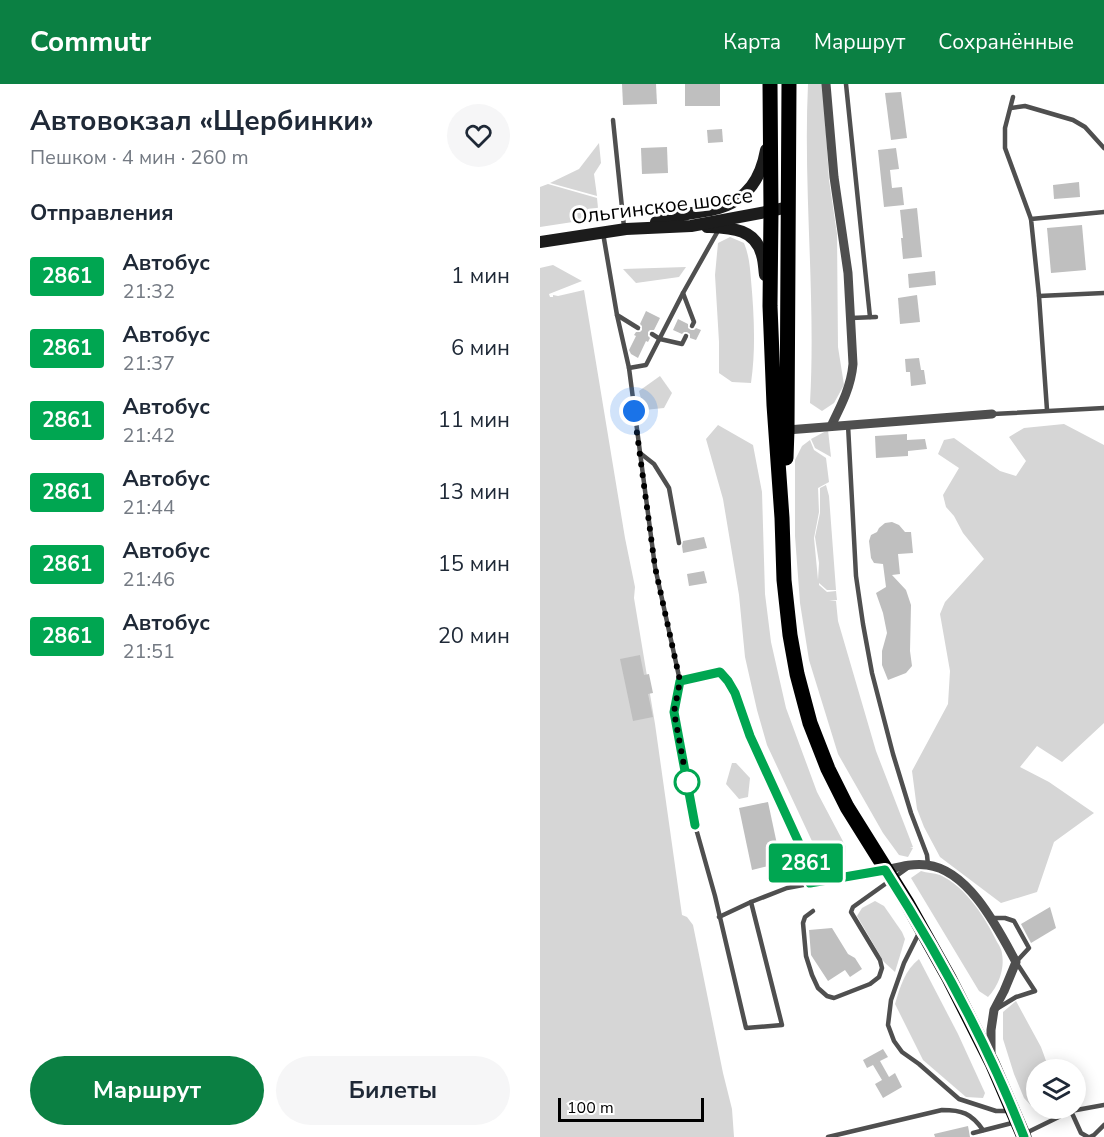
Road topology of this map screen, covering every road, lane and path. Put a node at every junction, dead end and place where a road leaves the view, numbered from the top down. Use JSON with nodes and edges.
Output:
{"nodes":[{"id":1,"x":771,"y":84,"type":"edge"},
{"id":2,"x":789,"y":84,"type":"edge"},
{"id":3,"x":826,"y":84,"type":"edge"},
{"id":4,"x":846,"y":84,"type":"edge"},
{"id":5,"x":1013,"y":97,"type":"dead end"},
{"id":6,"x":1011,"y":108,"type":"junction"},
{"id":7,"x":613,"y":120,"type":"dead end"},
{"id":8,"x":770,"y":125,"type":"junction"},
{"id":9,"x":1104,"y":148,"type":"edge"},
{"id":10,"x":788,"y":207,"type":"junction"},
{"id":11,"x":771,"y":211,"type":"junction"},
{"id":12,"x":1104,"y":212,"type":"edge"},
{"id":13,"x":1031,"y":219,"type":"junction"},
{"id":14,"x":691,"y":226,"type":"junction"},
{"id":15,"x":720,"y":228,"type":"junction"},
{"id":16,"x":625,"y":230,"type":"junction"},
{"id":17,"x":603,"y":233,"type":"junction"},
{"id":18,"x":540,"y":242,"type":"edge"},
{"id":19,"x":683,"y":293,"type":"junction"},
{"id":20,"x":1104,"y":293,"type":"edge"},
{"id":21,"x":1039,"y":296,"type":"junction"},
{"id":22,"x":770,"y":306,"type":"junction"},
{"id":23,"x":617,"y":315,"type":"junction"},
{"id":24,"x":851,"y":318,"type":"junction"},
{"id":25,"x":692,"y":326,"type":"dead end"},
{"id":26,"x":638,"y":328,"type":"dead end"},
{"id":27,"x":652,"y":334,"type":"dead end"},
{"id":28,"x":686,"y":336,"type":"dead end"},
{"id":29,"x":660,"y":339,"type":"junction"},
{"id":30,"x":629,"y":368,"type":"junction"},
{"id":31,"x":1104,"y":408,"type":"edge"},
{"id":32,"x":1047,"y":410,"type":"junction"},
{"id":33,"x":992,"y":414,"type":"joint"},
{"id":34,"x":831,"y":426,"type":"junction"},
{"id":35,"x":848,"y":426,"type":"junction"},
{"id":36,"x":788,"y":430,"type":"junction"},
{"id":37,"x":640,"y":453,"type":"junction"},
{"id":38,"x":782,"y":518,"type":"junction"},
{"id":39,"x":679,"y":543,"type":"dead end"},
{"id":40,"x":680,"y":681,"type":"junction"},
{"id":41,"x":928,"y":865,"type":"junction"},
{"id":42,"x":889,"y":874,"type":"junction"},
{"id":43,"x":810,"y":883,"type":"junction"},
{"id":44,"x":751,"y":902,"type":"junction"},
{"id":45,"x":813,"y":911,"type":"dead end"},
{"id":46,"x":719,"y":917,"type":"junction"},
{"id":47,"x":992,"y":918,"type":"junction"},
{"id":48,"x":921,"y":928,"type":"junction"},
{"id":49,"x":1016,"y":962,"type":"junction"},
{"id":50,"x":994,"y":1010,"type":"junction"},
{"id":51,"x":992,"y":1063,"type":"junction"},
{"id":52,"x":1104,"y":1105,"type":"edge"},
{"id":53,"x":1086,"y":1108,"type":"edge"},
{"id":54,"x":1044,"y":1119,"type":"edge"},
{"id":55,"x":1075,"y":1119,"type":"edge"},
{"id":56,"x":1104,"y":1125,"type":"edge"},
{"id":57,"x":1020,"y":1126,"type":"edge"},
{"id":58,"x":983,"y":1130,"type":"junction"},
{"id":59,"x":974,"y":1133,"type":"dead end"},
{"id":60,"x":828,"y":1137,"type":"edge"},
{"id":61,"x":1089,"y":1137,"type":"edge"}],
"edges":[{"from":1,"to":8,"type":"main road"},
{"from":2,"to":10,"type":"main road"},
{"from":3,"to":24,"type":"street"},
{"from":4,"to":24,"type":"lane"},
{"from":5,"to":6,"type":"lane"},
{"from":6,"to":9,"type":"lane"},
{"from":6,"to":13,"type":"lane"},
{"from":7,"to":16,"type":"lane"},
{"from":8,"to":11,"type":"main road"},
{"from":8,"to":16,"type":"main road"},
{"from":10,"to":11,"type":"main road","name":"Ольгинское шоссе"},
{"from":10,"to":36,"type":"main road"},
{"from":11,"to":14,"type":"main road","name":"Ольгинское шоссе"},
{"from":11,"to":22,"type":"main road"},
{"from":12,"to":13,"type":"lane"},
{"from":13,"to":21,"type":"lane"},
{"from":14,"to":15,"type":"main road"},
{"from":14,"to":16,"type":"main road","name":"Ольгинское шоссе"},
{"from":15,"to":19,"type":"lane"},
{"from":15,"to":22,"type":"main road"},
{"from":16,"to":17,"type":"main road","name":"Ольгинское шоссе"},
{"from":17,"to":18,"type":"main road","name":"Ольгинское шоссе"},
{"from":17,"to":23,"type":"lane"},
{"from":19,"to":25,"type":"lane"},
{"from":19,"to":29,"type":"lane"},
{"from":20,"to":21,"type":"lane"},
{"from":21,"to":32,"type":"lane"},
{"from":22,"to":38,"type":"main road"},
{"from":23,"to":26,"type":"lane"},
{"from":23,"to":30,"type":"lane"},
{"from":24,"to":34,"type":"street"},
{"from":27,"to":29,"type":"lane"},
{"from":28,"to":29,"type":"lane"},
{"from":29,"to":30,"type":"lane"},
{"from":30,"to":37,"type":"lane"},
{"from":31,"to":32,"type":"lane"},
{"from":32,"to":33,"type":"lane"},
{"from":33,"to":35,"type":"street"},
{"from":34,"to":35,"type":"street"},
{"from":34,"to":36,"type":"street"},
{"from":35,"to":41,"type":"lane"},
{"from":36,"to":38,"type":"main road"},
{"from":37,"to":39,"type":"lane"},
{"from":37,"to":40,"type":"lane"},
{"from":38,"to":42,"type":"main road"},
{"from":40,"to":43,"type":"lane"},
{"from":40,"to":46,"type":"lane"},
{"from":41,"to":42,"type":"street"},
{"from":41,"to":47,"type":"street"},
{"from":42,"to":43,"type":"lane"},
{"from":42,"to":45,"type":"lane"},
{"from":42,"to":48,"type":"main road"},
{"from":43,"to":44,"type":"lane"},
{"from":44,"to":46,"type":"lane"},
{"from":44,"to":46,"type":"lane"},
{"from":47,"to":49,"type":"street"},
{"from":47,"to":49,"type":"lane"},
{"from":48,"to":51,"type":"main road"},
{"from":48,"to":57,"type":"lane"},
{"from":49,"to":50,"type":"street"},
{"from":49,"to":50,"type":"lane"},
{"from":50,"to":51,"type":"street"},
{"from":51,"to":57,"type":"main road"},
{"from":52,"to":53,"type":"lane"},
{"from":54,"to":57,"type":"lane"},
{"from":55,"to":61,"type":"lane"},
{"from":56,"to":61,"type":"lane"},
{"from":57,"to":58,"type":"lane"},
{"from":58,"to":59,"type":"lane"},
{"from":58,"to":60,"type":"lane"}]}
